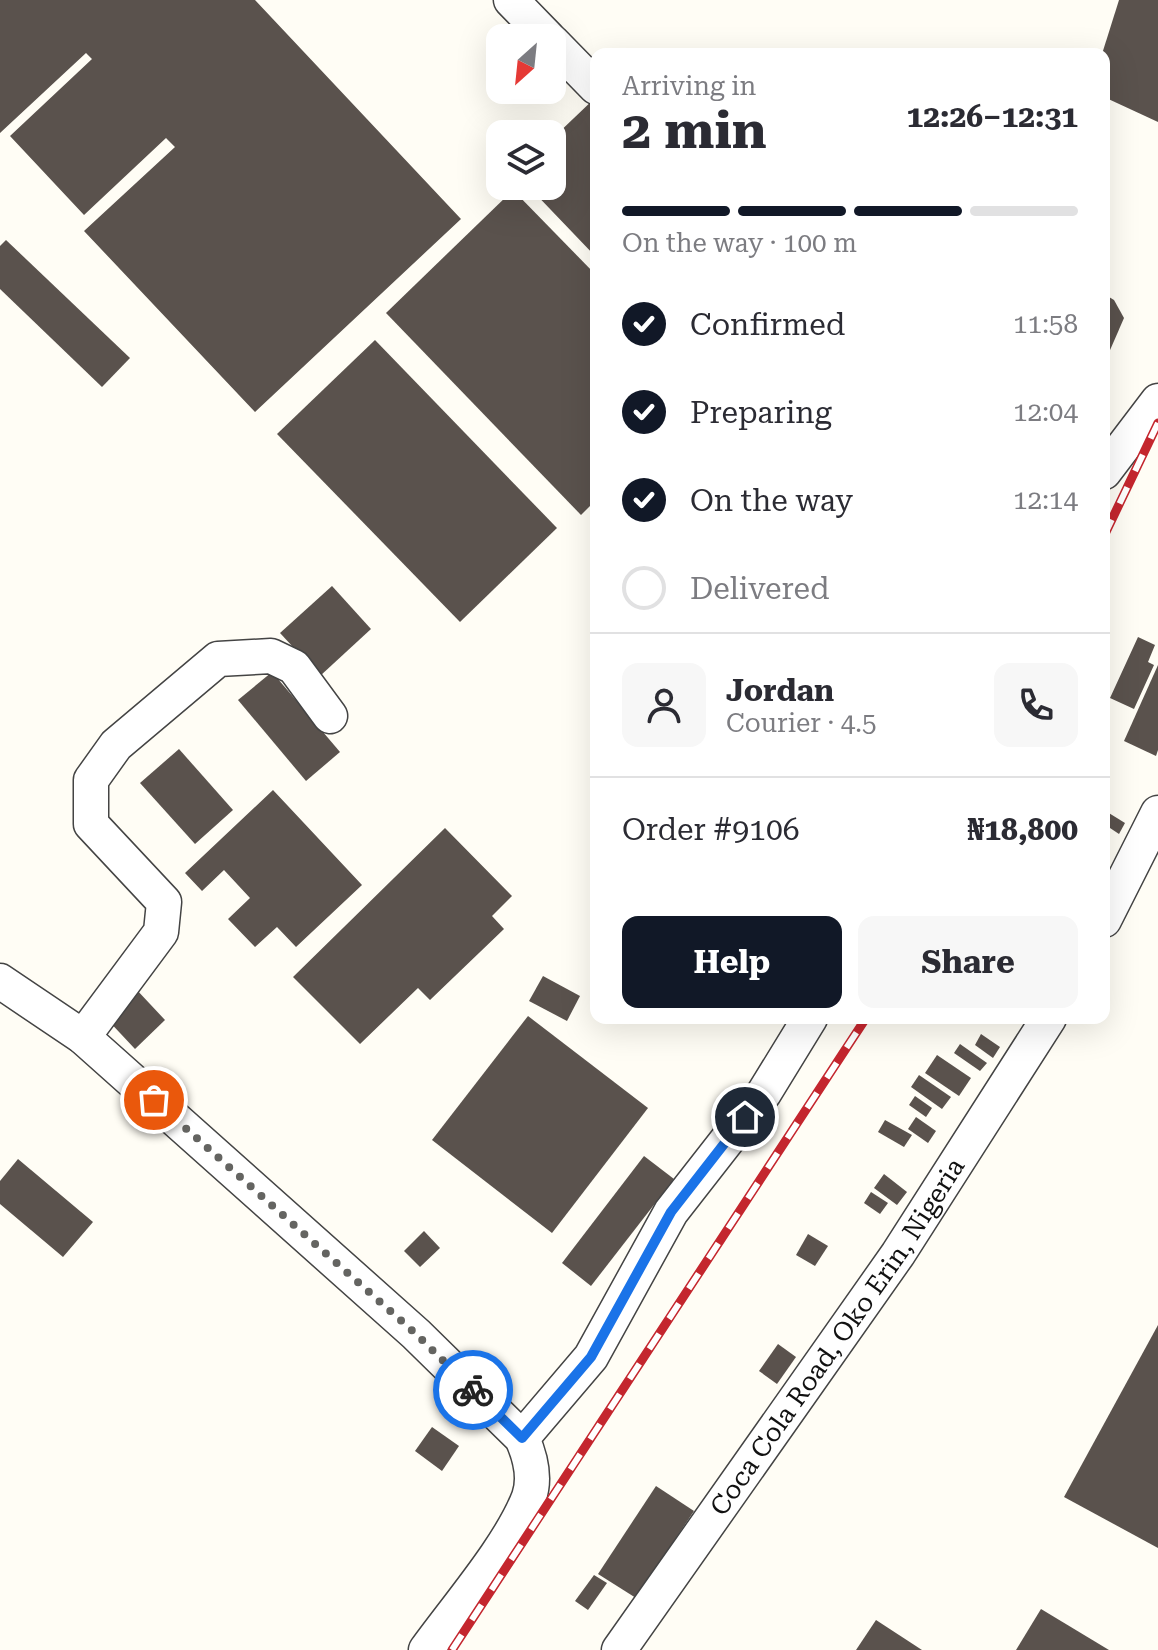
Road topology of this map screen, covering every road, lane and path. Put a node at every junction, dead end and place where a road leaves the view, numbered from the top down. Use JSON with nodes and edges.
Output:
{"nodes":[{"id":1,"x":511,"y":0,"type":"edge"},
{"id":2,"x":534,"y":24,"type":"edge"},
{"id":3,"x":566,"y":56,"type":"edge"},
{"id":4,"x":590,"y":81,"type":"edge"},
{"id":5,"x":1158,"y":401,"type":"edge"},
{"id":6,"x":1110,"y":464,"type":"edge"},
{"id":7,"x":330,"y":716,"type":"dead end"},
{"id":8,"x":1158,"y":813,"type":"edge"},
{"id":9,"x":1110,"y":908,"type":"edge"},
{"id":10,"x":0,"y":981,"type":"edge"},
{"id":11,"x":806,"y":1024,"type":"edge"},
{"id":12,"x":1045,"y":1024,"type":"edge"},
{"id":13,"x":83,"y":1037,"type":"junction"},
{"id":14,"x":522,"y":1438,"type":"junction"},
{"id":15,"x":426,"y":1650,"type":"edge"},
{"id":16,"x":619,"y":1650,"type":"edge"}],
"edges":[{"from":1,"to":2,"type":"street"},
{"from":3,"to":4,"type":"street"},
{"from":5,"to":6,"type":"street"},
{"from":7,"to":13,"type":"street"},
{"from":8,"to":9,"type":"street"},
{"from":10,"to":13,"type":"street"},
{"from":11,"to":14,"type":"street"},
{"from":12,"to":16,"type":"street","name":"Coca Cola Road, Oko Erin, Nigeria"},
{"from":13,"to":14,"type":"street"},
{"from":14,"to":15,"type":"street"}]}
